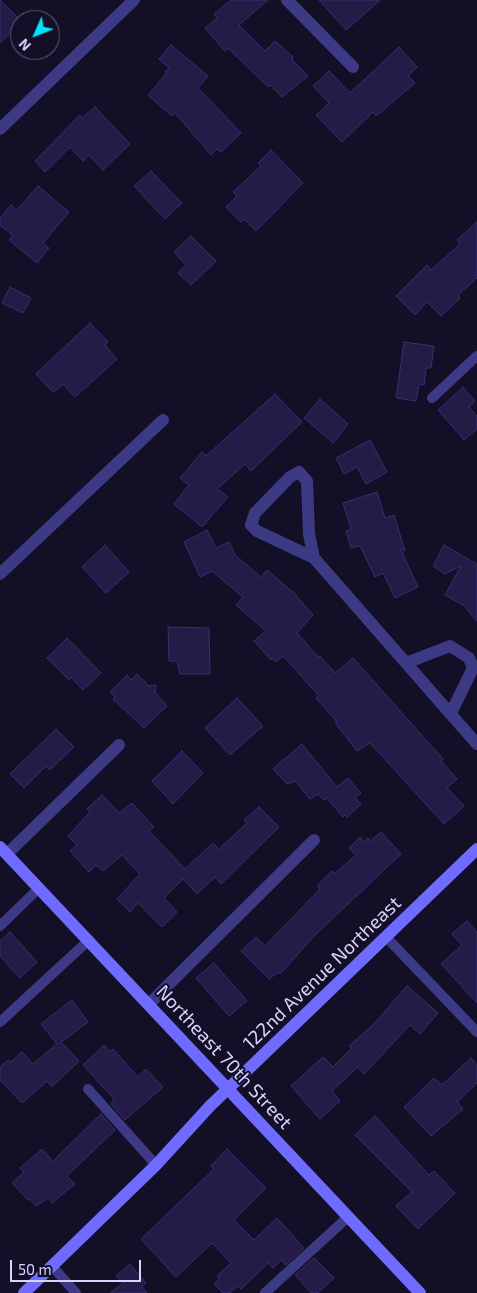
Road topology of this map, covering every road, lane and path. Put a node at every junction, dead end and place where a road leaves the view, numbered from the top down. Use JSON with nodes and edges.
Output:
{"nodes":[{"id":1,"x":134,"y":0,"type":"edge"},
{"id":2,"x":287,"y":0,"type":"edge"},
{"id":3,"x":353,"y":67,"type":"dead end"},
{"id":4,"x":0,"y":129,"type":"edge"},
{"id":5,"x":477,"y":356,"type":"edge"},
{"id":6,"x":432,"y":398,"type":"dead end"},
{"id":7,"x":162,"y":420,"type":"dead end"},
{"id":8,"x":314,"y":558,"type":"junction"},
{"id":9,"x":0,"y":574,"type":"edge"},
{"id":10,"x":406,"y":663,"type":"junction"},
{"id":11,"x":451,"y":713,"type":"junction"},
{"id":12,"x":477,"y":744,"type":"edge"},
{"id":13,"x":119,"y":745,"type":"dead end"},
{"id":14,"x":314,"y":840,"type":"dead end"},
{"id":15,"x":477,"y":849,"type":"edge"},
{"id":16,"x":3,"y":850,"type":"edge"},
{"id":17,"x":39,"y":888,"type":"junction"},
{"id":18,"x":0,"y":926,"type":"edge"},
{"id":19,"x":387,"y":938,"type":"junction"},
{"id":20,"x":89,"y":940,"type":"junction"},
{"id":21,"x":149,"y":1004,"type":"junction"},
{"id":22,"x":0,"y":1022,"type":"edge"},
{"id":23,"x":477,"y":1032,"type":"edge"},
{"id":24,"x":88,"y":1089,"type":"dead end"},
{"id":25,"x":228,"y":1090,"type":"junction"},
{"id":26,"x":156,"y":1165,"type":"junction"},
{"id":27,"x":348,"y":1217,"type":"junction"},
{"id":28,"x":52,"y":1266,"type":"junction"},
{"id":29,"x":24,"y":1293,"type":"edge"},
{"id":30,"x":76,"y":1293,"type":"edge"},
{"id":31,"x":265,"y":1293,"type":"edge"},
{"id":32,"x":420,"y":1293,"type":"edge"}],
"edges":[{"from":1,"to":4,"type":"street"},
{"from":2,"to":3,"type":"street"},
{"from":5,"to":6,"type":"lane"},
{"from":7,"to":9,"type":"street"},
{"from":8,"to":8,"type":"street"},
{"from":8,"to":10,"type":"street"},
{"from":10,"to":11,"type":"street"},
{"from":10,"to":11,"type":"street"},
{"from":11,"to":12,"type":"street"},
{"from":13,"to":16,"type":"street"},
{"from":14,"to":21,"type":"street"},
{"from":15,"to":19,"type":"street","name":"122nd Avenue Northeast"},
{"from":16,"to":17,"type":"street","name":"Northeast 70th Street"},
{"from":17,"to":18,"type":"lane"},
{"from":17,"to":20,"type":"street","name":"Northeast 70th Street"},
{"from":19,"to":23,"type":"lane"},
{"from":19,"to":25,"type":"street","name":"122nd Avenue Northeast"},
{"from":20,"to":21,"type":"street","name":"Northeast 70th Street"},
{"from":20,"to":22,"type":"lane"},
{"from":21,"to":25,"type":"street","name":"Northeast 70th Street"},
{"from":24,"to":26,"type":"lane"},
{"from":25,"to":26,"type":"street","name":"122nd Avenue Northeast"},
{"from":25,"to":27,"type":"street","name":"Northeast 70th Street"},
{"from":26,"to":28,"type":"street","name":"122nd Avenue Northeast"},
{"from":27,"to":31,"type":"lane"},
{"from":27,"to":32,"type":"street","name":"Northeast 70th Street"},
{"from":28,"to":29,"type":"street","name":"122nd Avenue Northeast"},
{"from":28,"to":30,"type":"lane"}]}
